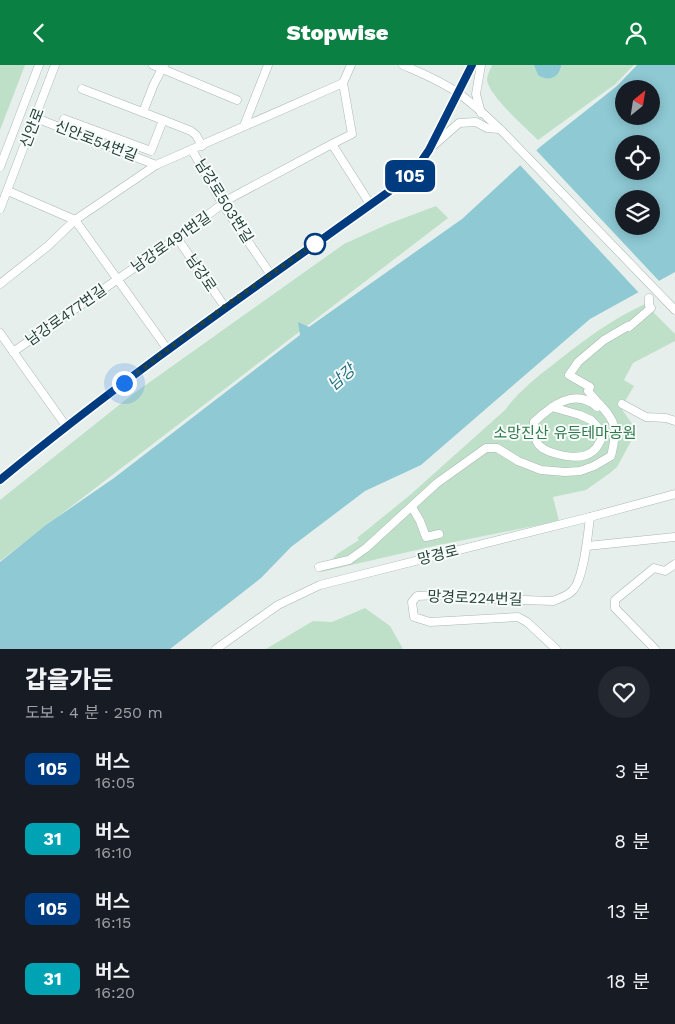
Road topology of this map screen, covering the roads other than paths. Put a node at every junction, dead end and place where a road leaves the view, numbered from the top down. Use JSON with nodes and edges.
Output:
{"nodes":[{"id":1,"x":39,"y":65,"type":"edge"},
{"id":2,"x":56,"y":65,"type":"edge"},
{"id":3,"x":153,"y":65,"type":"edge"},
{"id":4,"x":268,"y":65,"type":"edge"},
{"id":5,"x":351,"y":65,"type":"edge"},
{"id":6,"x":402,"y":65,"type":"edge"},
{"id":7,"x":472,"y":65,"type":"edge"},
{"id":8,"x":481,"y":65,"type":"edge"},
{"id":9,"x":163,"y":67,"type":"edge"},
{"id":10,"x":344,"y":83,"type":"junction"},
{"id":11,"x":82,"y":89,"type":"dead end"},
{"id":12,"x":457,"y":93,"type":"junction"},
{"id":13,"x":238,"y":100,"type":"dead end"},
{"id":14,"x":142,"y":112,"type":"junction"},
{"id":15,"x":481,"y":113,"type":"junction"},
{"id":16,"x":36,"y":118,"type":"junction"},
{"id":17,"x":64,"y":119,"type":"dead end"},
{"id":18,"x":163,"y":121,"type":"junction"},
{"id":19,"x":244,"y":126,"type":"junction"},
{"id":20,"x":501,"y":130,"type":"junction"},
{"id":21,"x":332,"y":144,"type":"junction"},
{"id":22,"x":202,"y":146,"type":"junction"},
{"id":23,"x":192,"y":150,"type":"junction"},
{"id":24,"x":429,"y":150,"type":"junction"},
{"id":25,"x":156,"y":165,"type":"junction"},
{"id":26,"x":0,"y":167,"type":"edge"},
{"id":27,"x":8,"y":191,"type":"junction"},
{"id":28,"x":370,"y":204,"type":"junction"},
{"id":29,"x":224,"y":205,"type":"junction"},
{"id":30,"x":0,"y":209,"type":"edge"},
{"id":31,"x":75,"y":220,"type":"junction"},
{"id":32,"x":177,"y":238,"type":"junction"},
{"id":33,"x":271,"y":275,"type":"junction"},
{"id":34,"x":118,"y":279,"type":"junction"},
{"id":35,"x":0,"y":284,"type":"edge"},
{"id":36,"x":649,"y":298,"type":"dead end"},
{"id":37,"x":224,"y":307,"type":"junction"},
{"id":38,"x":673,"y":310,"type":"edge"},
{"id":39,"x":0,"y":333,"type":"edge"},
{"id":40,"x":168,"y":350,"type":"junction"},
{"id":41,"x":13,"y":352,"type":"junction"},
{"id":42,"x":622,"y":404,"type":"dead end"},
{"id":43,"x":552,"y":407,"type":"junction"},
{"id":44,"x":675,"y":421,"type":"edge"},
{"id":45,"x":66,"y":426,"type":"junction"},
{"id":46,"x":615,"y":426,"type":"junction"},
{"id":47,"x":0,"y":480,"type":"edge"},
{"id":48,"x":675,"y":493,"type":"edge"},
{"id":49,"x":412,"y":507,"type":"junction"},
{"id":50,"x":590,"y":517,"type":"junction"},
{"id":51,"x":439,"y":534,"type":"dead end"},
{"id":52,"x":675,"y":537,"type":"edge"},
{"id":53,"x":587,"y":546,"type":"junction"},
{"id":54,"x":675,"y":564,"type":"edge"},
{"id":55,"x":319,"y":567,"type":"dead end"},
{"id":56,"x":216,"y":649,"type":"edge"},
{"id":57,"x":556,"y":649,"type":"edge"},
{"id":58,"x":655,"y":649,"type":"edge"}],
"edges":[{"from":1,"to":26,"type":"street","name":"신안로"},
{"from":2,"to":16,"type":"street","name":"신안로"},
{"from":3,"to":9,"type":"street"},
{"from":4,"to":19,"type":"street"},
{"from":5,"to":10,"type":"street"},
{"from":6,"to":12,"type":"street"},
{"from":7,"to":12,"type":"street","name":"남강로"},
{"from":8,"to":15,"type":"street"},
{"from":9,"to":13,"type":"street"},
{"from":9,"to":14,"type":"street"},
{"from":10,"to":19,"type":"street","name":"남강로503번길"},
{"from":10,"to":21,"type":"street","name":"남강로491번길"},
{"from":11,"to":14,"type":"street"},
{"from":12,"to":15,"type":"street"},
{"from":12,"to":24,"type":"street","name":"남강로"},
{"from":14,"to":18,"type":"street"},
{"from":15,"to":20,"type":"street"},
{"from":16,"to":25,"type":"street","name":"신안로54번길"},
{"from":16,"to":27,"type":"street","name":"신안로"},
{"from":17,"to":18,"type":"street"},
{"from":18,"to":22,"type":"street"},
{"from":19,"to":22,"type":"street","name":"남강로503번길"},
{"from":20,"to":24,"type":"street"},
{"from":20,"to":38,"type":"street"},
{"from":21,"to":28,"type":"street"},
{"from":21,"to":29,"type":"street","name":"남강로491번길"},
{"from":22,"to":23,"type":"street","name":"남강로503번길"},
{"from":23,"to":25,"type":"street","name":"신안로54번길"},
{"from":23,"to":29,"type":"street","name":"남강로503번길"},
{"from":24,"to":28,"type":"street","name":"남강로"},
{"from":25,"to":31,"type":"street","name":"신안로54번길"},
{"from":27,"to":30,"type":"street","name":"신안로"},
{"from":27,"to":31,"type":"street"},
{"from":28,"to":33,"type":"street","name":"남강로"},
{"from":29,"to":32,"type":"street","name":"남강로491번길"},
{"from":29,"to":33,"type":"street","name":"남강로503번길"},
{"from":31,"to":34,"type":"street","name":"남강로491번길"},
{"from":31,"to":35,"type":"street","name":"신안로54번길"},
{"from":32,"to":34,"type":"street","name":"남강로491번길"},
{"from":32,"to":37,"type":"street","name":"남강로"},
{"from":33,"to":37,"type":"street","name":"남강로"},
{"from":34,"to":40,"type":"street","name":"남강로491번길"},
{"from":34,"to":41,"type":"street","name":"남강로477번길"},
{"from":36,"to":46,"type":"street"},
{"from":37,"to":40,"type":"street","name":"남강로"},
{"from":39,"to":41,"type":"street","name":"남강로477번길"},
{"from":40,"to":45,"type":"street","name":"남강로"},
{"from":41,"to":45,"type":"street","name":"남강로477번길"},
{"from":42,"to":44,"type":"street"},
{"from":43,"to":43,"type":"street"},
{"from":43,"to":46,"type":"street"},
{"from":45,"to":47,"type":"street","name":"남강로"},
{"from":46,"to":49,"type":"street"},
{"from":48,"to":50,"type":"street","name":"망경로"},
{"from":49,"to":51,"type":"street"},
{"from":49,"to":55,"type":"street"},
{"from":50,"to":53,"type":"street","name":"망경로224번길"},
{"from":50,"to":56,"type":"street","name":"망경로"},
{"from":52,"to":53,"type":"street"},
{"from":53,"to":57,"type":"street","name":"망경로224번길"},
{"from":54,"to":58,"type":"street"}]}
